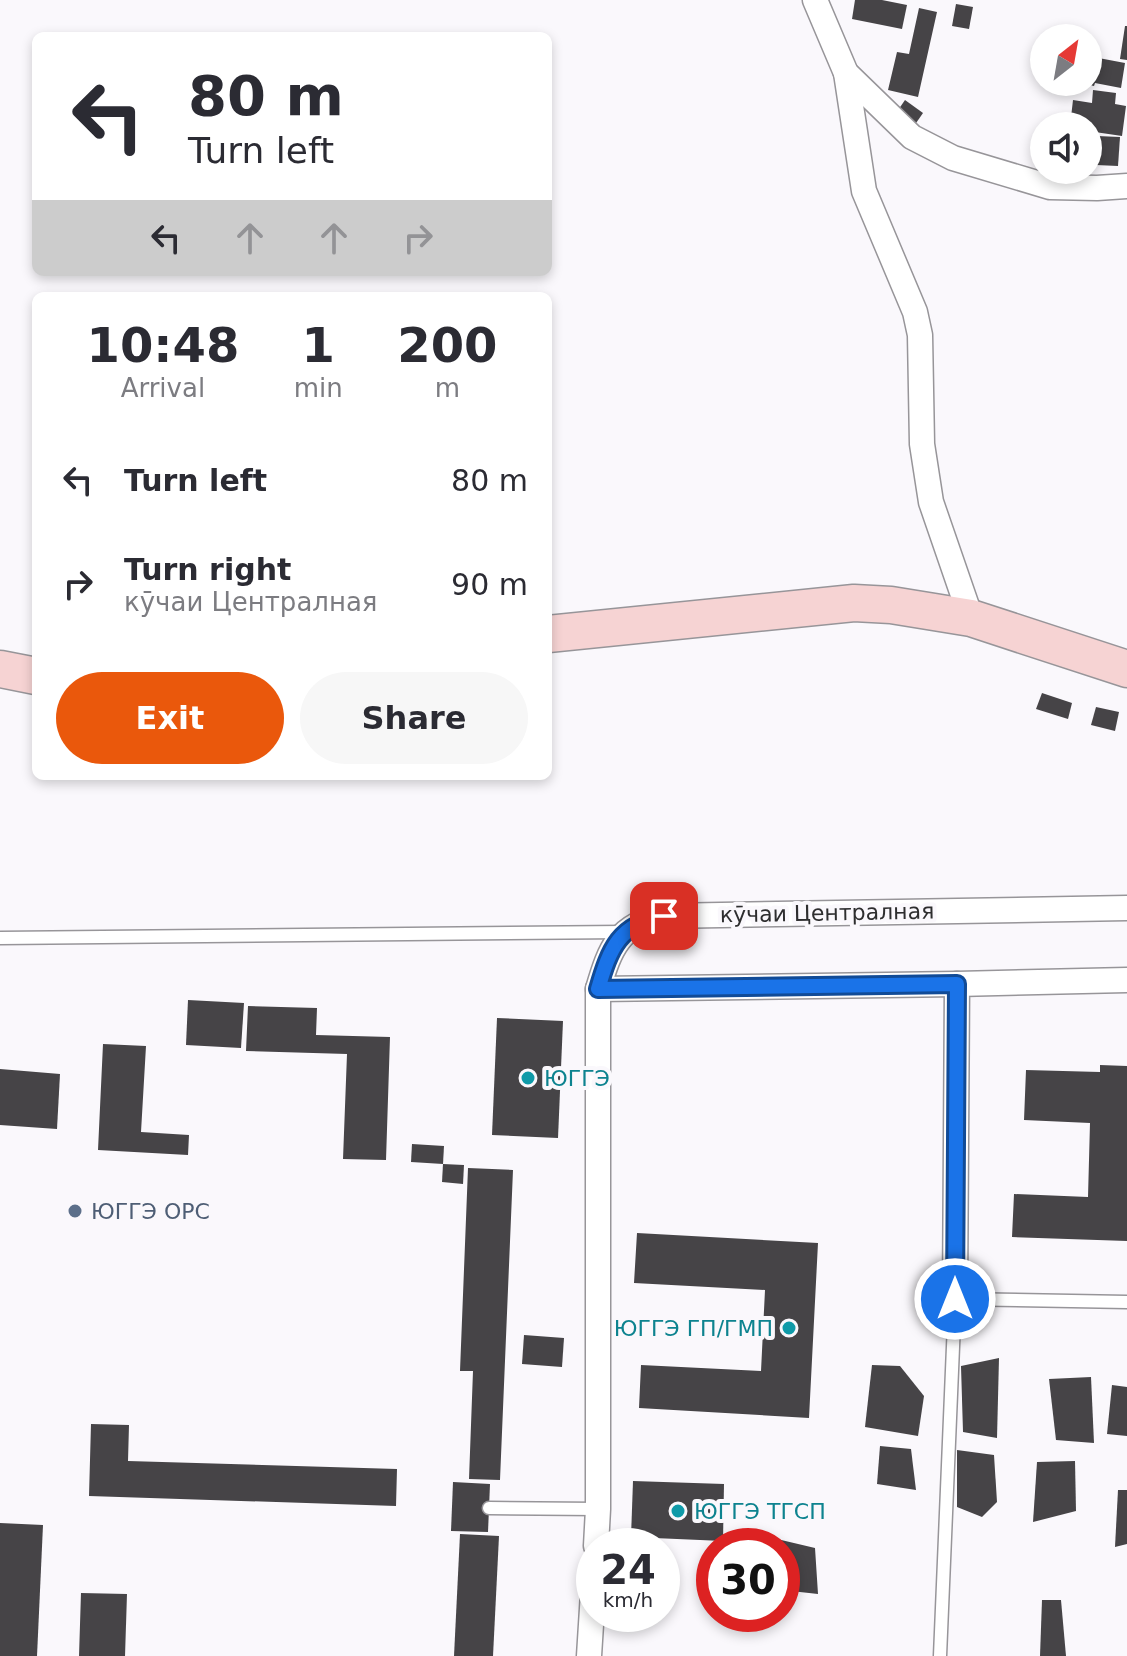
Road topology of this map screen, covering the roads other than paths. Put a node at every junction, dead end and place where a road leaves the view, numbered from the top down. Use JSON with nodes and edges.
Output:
{"nodes":[{"id":1,"x":815,"y":0,"type":"edge"},
{"id":2,"x":846,"y":73,"type":"junction"},
{"id":3,"x":1127,"y":186,"type":"edge"},
{"id":4,"x":971,"y":618,"type":"junction"},
{"id":5,"x":552,"y":634,"type":"edge"},
{"id":6,"x":0,"y":669,"type":"edge"},
{"id":7,"x":1127,"y":669,"type":"edge"},
{"id":8,"x":32,"y":675,"type":"edge"},
{"id":9,"x":1127,"y":908,"type":"edge"},
{"id":10,"x":624,"y":932,"type":"junction"},
{"id":11,"x":0,"y":938,"type":"edge"},
{"id":12,"x":1127,"y":980,"type":"edge"},
{"id":13,"x":957,"y":984,"type":"junction"},
{"id":14,"x":598,"y":989,"type":"junction"},
{"id":15,"x":955,"y":1299,"type":"junction"},
{"id":16,"x":1127,"y":1302,"type":"edge"},
{"id":17,"x":489,"y":1508,"type":"dead end"},
{"id":18,"x":598,"y":1509,"type":"junction"},
{"id":19,"x":597,"y":1528,"type":"edge"},
{"id":20,"x":591,"y":1632,"type":"edge"},
{"id":21,"x":589,"y":1656,"type":"edge"},
{"id":22,"x":940,"y":1656,"type":"edge"}],
"edges":[{"from":1,"to":2,"type":"street"},
{"from":2,"to":3,"type":"street"},
{"from":2,"to":4,"type":"street"},
{"from":4,"to":5,"type":"main road"},
{"from":4,"to":7,"type":"main road"},
{"from":6,"to":8,"type":"main road"},
{"from":9,"to":10,"type":"street","name":"кӯчаи Централная"},
{"from":10,"to":11,"type":"lane"},
{"from":10,"to":14,"type":"street"},
{"from":12,"to":13,"type":"street"},
{"from":13,"to":14,"type":"street"},
{"from":13,"to":15,"type":"street"},
{"from":14,"to":18,"type":"street"},
{"from":15,"to":16,"type":"lane"},
{"from":15,"to":22,"type":"lane"},
{"from":17,"to":18,"type":"lane"},
{"from":18,"to":19,"type":"street"},
{"from":20,"to":21,"type":"street"}]}
